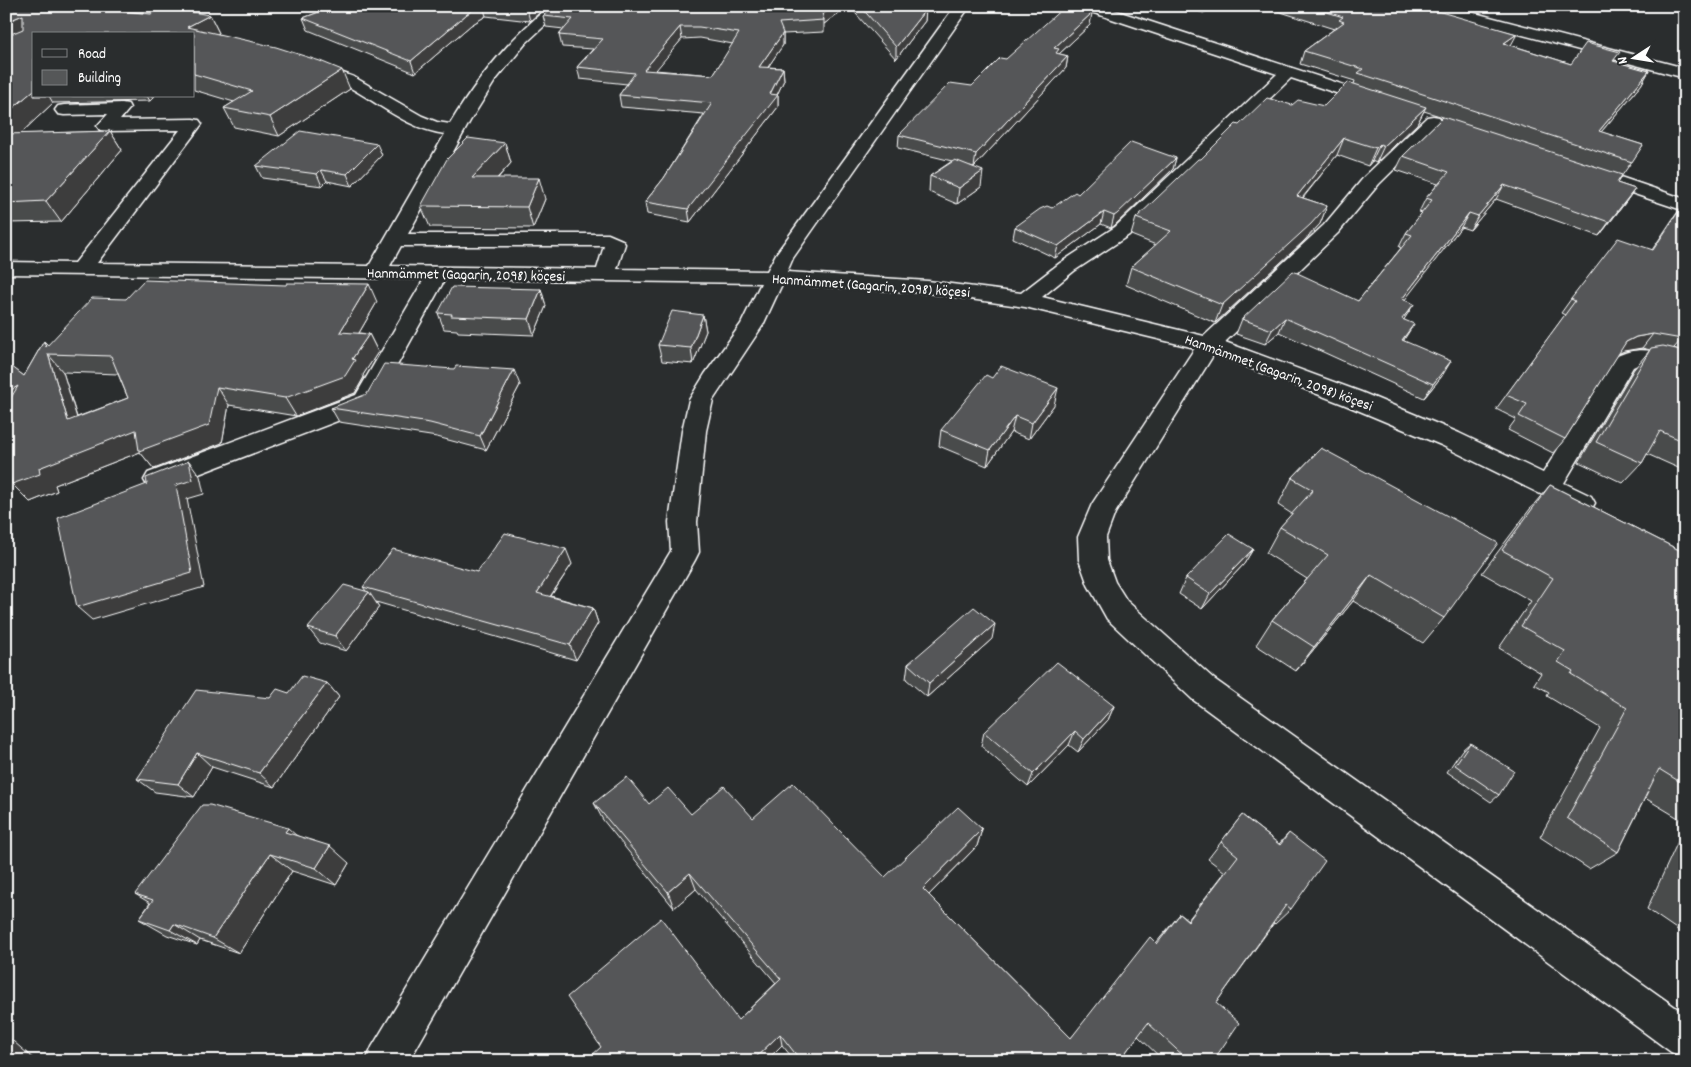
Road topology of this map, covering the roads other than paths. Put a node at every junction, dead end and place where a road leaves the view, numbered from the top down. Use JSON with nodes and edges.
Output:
{"nodes":[{"id":1,"x":559,"y":6,"type":"edge"},
{"id":2,"x":964,"y":6,"type":"edge"},
{"id":3,"x":1087,"y":6,"type":"edge"},
{"id":4,"x":1430,"y":6,"type":"edge"},
{"id":5,"x":300,"y":64,"type":"edge"},
{"id":6,"x":1288,"y":72,"type":"junction"},
{"id":7,"x":1685,"y":73,"type":"edge"},
{"id":8,"x":1388,"y":106,"type":"edge"},
{"id":9,"x":64,"y":110,"type":"dead end"},
{"id":10,"x":1433,"y":121,"type":"dead end"},
{"id":11,"x":455,"y":130,"type":"junction"},
{"id":12,"x":1564,"y":164,"type":"edge"},
{"id":13,"x":1685,"y":205,"type":"edge"},
{"id":14,"x":394,"y":240,"type":"junction"},
{"id":15,"x":6,"y":268,"type":"edge"},
{"id":16,"x":81,"y":269,"type":"junction"},
{"id":17,"x":376,"y":273,"type":"junction"},
{"id":18,"x":438,"y":273,"type":"junction"},
{"id":19,"x":605,"y":275,"type":"junction"},
{"id":20,"x":774,"y":277,"type":"junction"},
{"id":21,"x":1025,"y":300,"type":"junction"},
{"id":22,"x":1209,"y":344,"type":"junction"},
{"id":23,"x":1685,"y":370,"type":"edge"},
{"id":24,"x":1548,"y":487,"type":"junction"},
{"id":25,"x":137,"y":488,"type":"edge"},
{"id":26,"x":1599,"y":512,"type":"edge"},
{"id":27,"x":1685,"y":1038,"type":"edge"},
{"id":28,"x":386,"y":1061,"type":"edge"}],
"edges":[{"from":1,"to":11,"type":"street"},
{"from":2,"to":20,"type":"street"},
{"from":3,"to":6,"type":"street"},
{"from":4,"to":7,"type":"street"},
{"from":5,"to":11,"type":"street"},
{"from":6,"to":8,"type":"street"},
{"from":6,"to":21,"type":"street"},
{"from":9,"to":16,"type":"street"},
{"from":10,"to":22,"type":"street"},
{"from":11,"to":14,"type":"street"},
{"from":12,"to":13,"type":"street"},
{"from":14,"to":17,"type":"street"},
{"from":14,"to":19,"type":"street"},
{"from":15,"to":16,"type":"street","name":"Hanmämmet (Gagarin, 2098) köçesi"},
{"from":16,"to":17,"type":"street","name":"Hanmämmet (Gagarin, 2098) köçesi"},
{"from":17,"to":18,"type":"street","name":"Hanmämmet (Gagarin, 2098) köçesi"},
{"from":18,"to":19,"type":"street","name":"Hanmämmet (Gagarin, 2098) köçesi"},
{"from":18,"to":25,"type":"street"},
{"from":19,"to":20,"type":"street","name":"Hanmämmet (Gagarin, 2098) köçesi"},
{"from":20,"to":21,"type":"street","name":"Hanmämmet (Gagarin, 2098) köçesi"},
{"from":20,"to":28,"type":"street"},
{"from":21,"to":22,"type":"street","name":"Hanmämmet (Gagarin, 2098) köçesi"},
{"from":22,"to":24,"type":"street","name":"Hanmämmet (Gagarin, 2098) köçesi"},
{"from":22,"to":27,"type":"street"},
{"from":23,"to":24,"type":"street"},
{"from":24,"to":26,"type":"street","name":"Hanmämmet (Gagarin, 2098) köçesi"}]}
